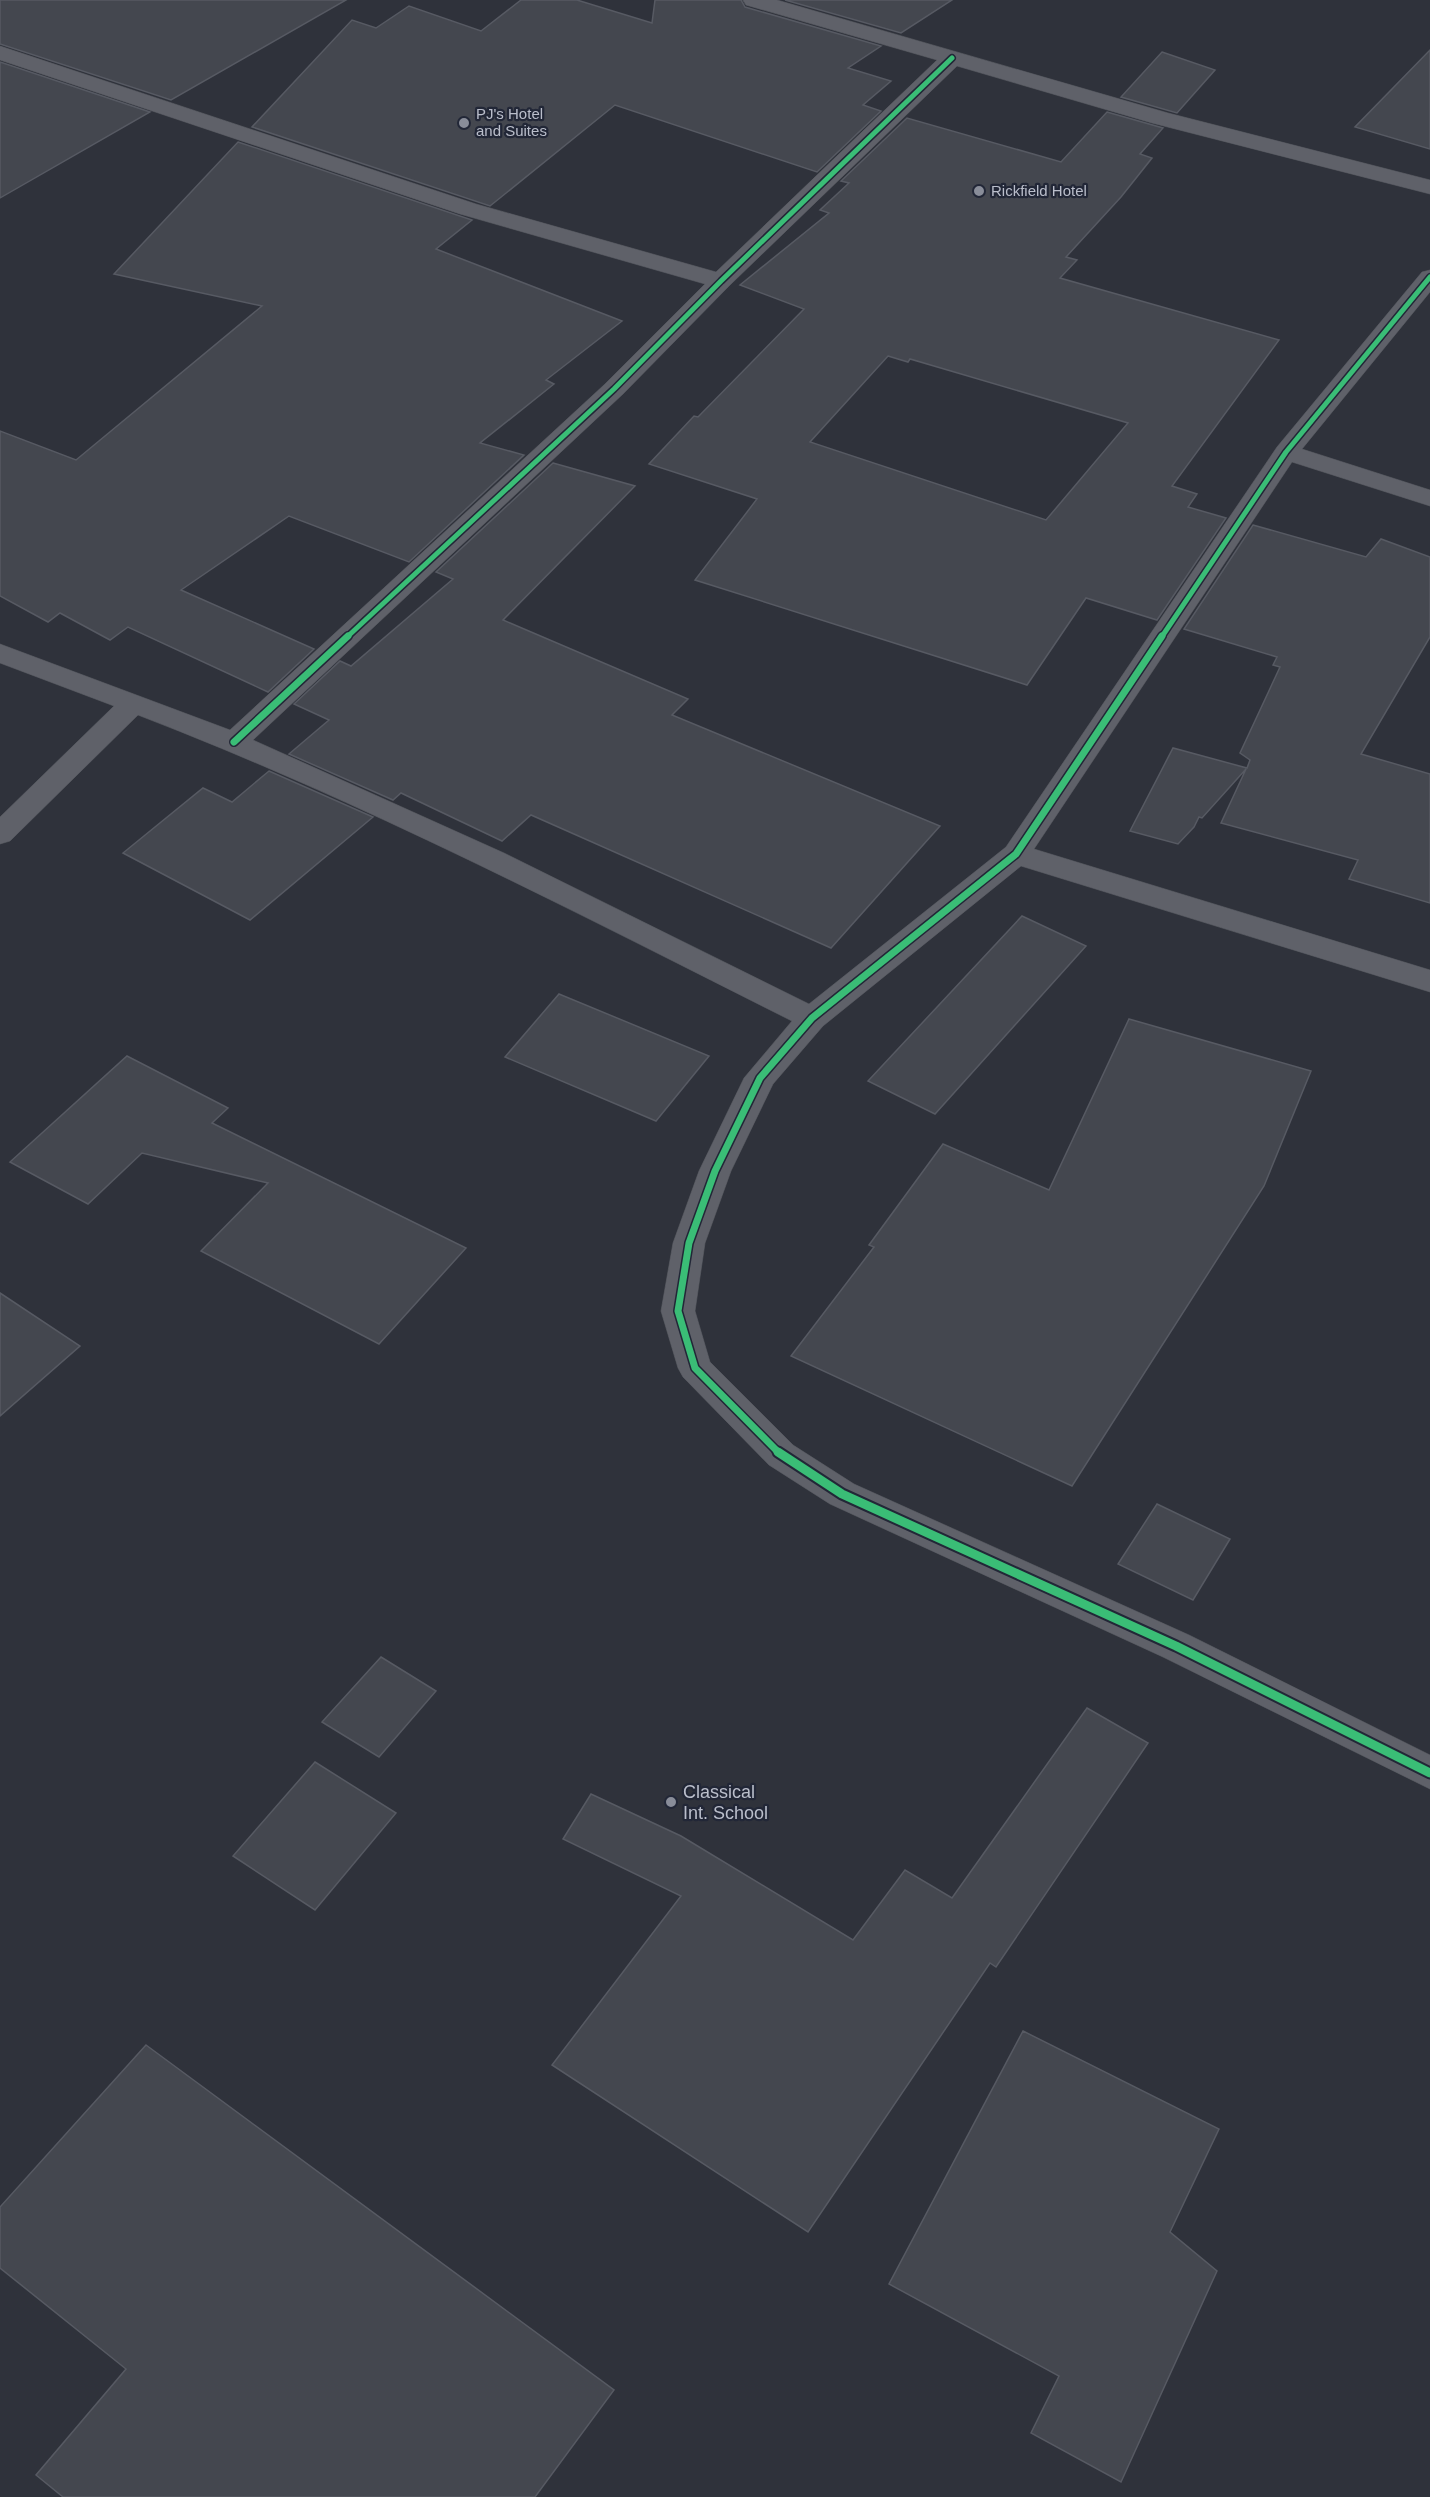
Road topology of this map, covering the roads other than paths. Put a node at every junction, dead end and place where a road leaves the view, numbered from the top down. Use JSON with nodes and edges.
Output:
{"nodes":[{"id":1,"x":754,"y":0,"type":"edge"},
{"id":2,"x":0,"y":52,"type":"edge"},
{"id":3,"x":952,"y":58,"type":"junction"},
{"id":4,"x":1430,"y":188,"type":"edge"},
{"id":5,"x":1430,"y":278,"type":"edge"},
{"id":6,"x":721,"y":281,"type":"junction"},
{"id":7,"x":1286,"y":452,"type":"junction"},
{"id":8,"x":1430,"y":498,"type":"edge"},
{"id":9,"x":0,"y":653,"type":"edge"},
{"id":10,"x":133,"y":704,"type":"junction"},
{"id":11,"x":234,"y":742,"type":"junction"},
{"id":12,"x":0,"y":834,"type":"edge"},
{"id":13,"x":1016,"y":854,"type":"junction"},
{"id":14,"x":1430,"y":981,"type":"edge"},
{"id":15,"x":812,"y":1018,"type":"junction"},
{"id":16,"x":1430,"y":1773,"type":"edge"}],
"edges":[{"from":1,"to":3,"type":"street"},
{"from":2,"to":6,"type":"street"},
{"from":3,"to":4,"type":"street"},
{"from":3,"to":6,"type":"street"},
{"from":5,"to":7,"type":"street"},
{"from":6,"to":11,"type":"street"},
{"from":7,"to":8,"type":"street"},
{"from":7,"to":13,"type":"street"},
{"from":9,"to":10,"type":"street"},
{"from":10,"to":11,"type":"street"},
{"from":10,"to":12,"type":"street"},
{"from":11,"to":15,"type":"street"},
{"from":13,"to":14,"type":"street"},
{"from":13,"to":15,"type":"street"},
{"from":15,"to":16,"type":"street"}]}
